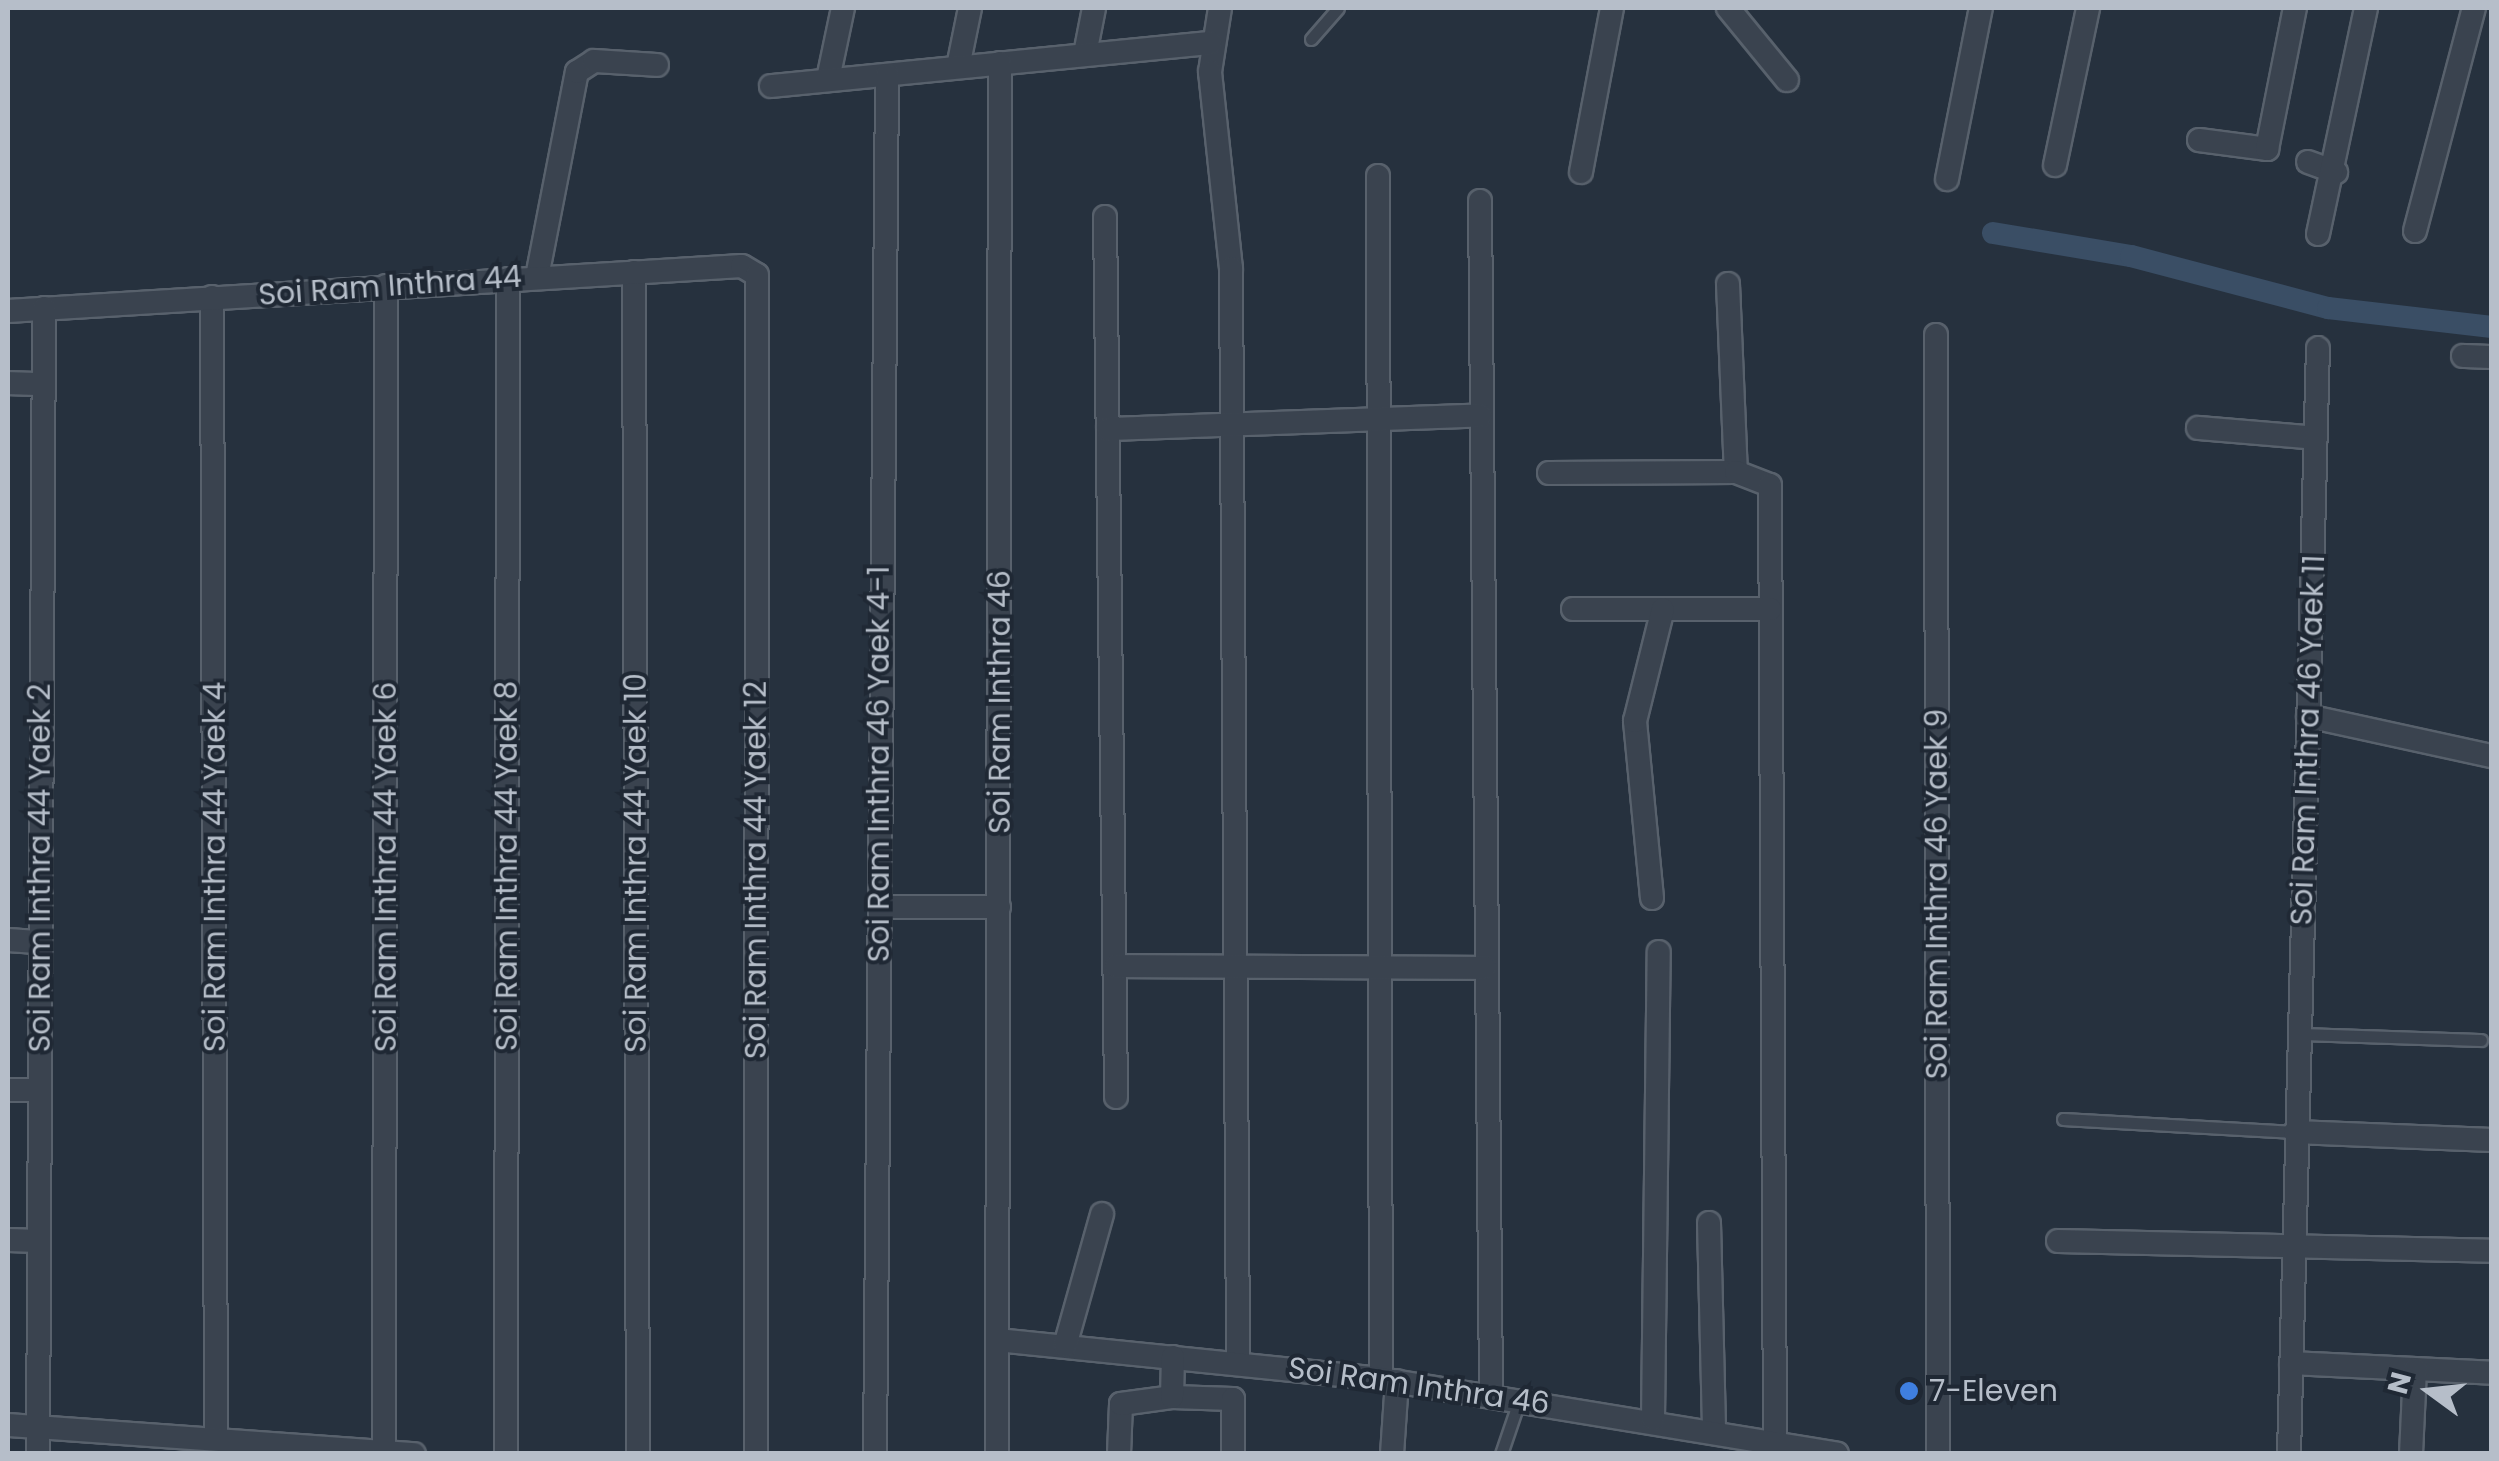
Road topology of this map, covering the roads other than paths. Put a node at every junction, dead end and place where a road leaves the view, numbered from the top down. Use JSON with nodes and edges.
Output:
{"nodes":[{"id":1,"x":843,"y":8,"type":"edge"},
{"id":2,"x":970,"y":8,"type":"edge"},
{"id":3,"x":1094,"y":8,"type":"edge"},
{"id":4,"x":1220,"y":8,"type":"edge"},
{"id":5,"x":1338,"y":8,"type":"edge"},
{"id":6,"x":1612,"y":8,"type":"edge"},
{"id":7,"x":1728,"y":8,"type":"edge"},
{"id":8,"x":1981,"y":8,"type":"edge"},
{"id":9,"x":2088,"y":8,"type":"edge"},
{"id":10,"x":2294,"y":8,"type":"edge"},
{"id":11,"x":2366,"y":8,"type":"edge"},
{"id":12,"x":2474,"y":8,"type":"edge"},
{"id":13,"x":1311,"y":39,"type":"dead end"},
{"id":14,"x":1210,"y":43,"type":"junction"},
{"id":15,"x":1084,"y":54,"type":"junction"},
{"id":16,"x":1000,"y":63,"type":"junction"},
{"id":17,"x":657,"y":65,"type":"dead end"},
{"id":18,"x":958,"y":67,"type":"junction"},
{"id":19,"x":888,"y":74,"type":"junction"},
{"id":20,"x":828,"y":79,"type":"junction"},
{"id":21,"x":1786,"y":80,"type":"dead end"},
{"id":22,"x":771,"y":86,"type":"dead end"},
{"id":23,"x":2199,"y":140,"type":"dead end"},
{"id":24,"x":2308,"y":162,"type":"dead end"},
{"id":25,"x":2054,"y":166,"type":"dead end"},
{"id":26,"x":1580,"y":172,"type":"dead end"},
{"id":27,"x":2336,"y":172,"type":"junction"},
{"id":28,"x":1378,"y":176,"type":"dead end"},
{"id":29,"x":1946,"y":179,"type":"dead end"},
{"id":30,"x":1480,"y":201,"type":"dead end"},
{"id":31,"x":1105,"y":217,"type":"dead end"},
{"id":32,"x":2415,"y":232,"type":"dead end"},
{"id":33,"x":2318,"y":234,"type":"dead end"},
{"id":34,"x":634,"y":272,"type":"junction"},
{"id":35,"x":537,"y":277,"type":"junction"},
{"id":36,"x":508,"y":279,"type":"junction"},
{"id":37,"x":1728,"y":284,"type":"dead end"},
{"id":38,"x":386,"y":286,"type":"junction"},
{"id":39,"x":757,"y":287,"type":"joint"},
{"id":40,"x":212,"y":297,"type":"junction"},
{"id":41,"x":44,"y":308,"type":"junction"},
{"id":42,"x":8,"y":311,"type":"edge"},
{"id":43,"x":1936,"y":335,"type":"dead end"},
{"id":44,"x":2318,"y":348,"type":"dead end"},
{"id":45,"x":2464,"y":356,"type":"dead end"},
{"id":46,"x":2492,"y":357,"type":"edge"},
{"id":47,"x":8,"y":383,"type":"edge"},
{"id":48,"x":41,"y":384,"type":"junction"},
{"id":49,"x":1481,"y":415,"type":"junction"},
{"id":50,"x":1379,"y":417,"type":"junction"},
{"id":51,"x":1233,"y":423,"type":"junction"},
{"id":52,"x":2198,"y":428,"type":"dead end"},
{"id":53,"x":1108,"y":429,"type":"junction"},
{"id":54,"x":2316,"y":438,"type":"junction"},
{"id":55,"x":1736,"y":472,"type":"junction"},
{"id":56,"x":1549,"y":473,"type":"dead end"},
{"id":57,"x":1573,"y":609,"type":"dead end"},
{"id":58,"x":1770,"y":609,"type":"junction"},
{"id":59,"x":1662,"y":610,"type":"junction"},
{"id":60,"x":2308,"y":716,"type":"junction"},
{"id":61,"x":2492,"y":756,"type":"edge"},
{"id":62,"x":1652,"y":898,"type":"dead end"},
{"id":63,"x":880,"y":907,"type":"junction"},
{"id":64,"x":999,"y":908,"type":"junction"},
{"id":65,"x":8,"y":940,"type":"edge"},
{"id":66,"x":40,"y":942,"type":"junction"},
{"id":67,"x":1659,"y":952,"type":"dead end"},
{"id":68,"x":1116,"y":966,"type":"junction"},
{"id":69,"x":1237,"y":966,"type":"junction"},
{"id":70,"x":1381,"y":967,"type":"junction"},
{"id":71,"x":1485,"y":968,"type":"junction"},
{"id":72,"x":2300,"y":1034,"type":"junction"},
{"id":73,"x":2481,"y":1040,"type":"dead end"},
{"id":74,"x":8,"y":1090,"type":"edge"},
{"id":75,"x":40,"y":1090,"type":"junction"},
{"id":76,"x":1116,"y":1097,"type":"dead end"},
{"id":77,"x":2062,"y":1119,"type":"dead end"},
{"id":78,"x":2295,"y":1132,"type":"junction"},
{"id":79,"x":2492,"y":1140,"type":"edge"},
{"id":80,"x":1102,"y":1214,"type":"dead end"},
{"id":81,"x":1709,"y":1223,"type":"dead end"},
{"id":82,"x":8,"y":1240,"type":"edge"},
{"id":83,"x":39,"y":1240,"type":"junction"},
{"id":84,"x":2058,"y":1241,"type":"dead end"},
{"id":85,"x":2293,"y":1246,"type":"junction"},
{"id":86,"x":2492,"y":1251,"type":"edge"},
{"id":87,"x":997,"y":1340,"type":"junction"},
{"id":88,"x":1065,"y":1346,"type":"junction"},
{"id":89,"x":1173,"y":1356,"type":"junction"},
{"id":90,"x":1238,"y":1362,"type":"junction"},
{"id":91,"x":2291,"y":1363,"type":"junction"},
{"id":92,"x":2416,"y":1369,"type":"junction"},
{"id":93,"x":2492,"y":1373,"type":"edge"},
{"id":94,"x":1389,"y":1380,"type":"junction"},
{"id":95,"x":1491,"y":1395,"type":"junction"},
{"id":96,"x":1172,"y":1396,"type":"junction"},
{"id":97,"x":1519,"y":1400,"type":"junction"},
{"id":98,"x":1653,"y":1418,"type":"junction"},
{"id":99,"x":8,"y":1425,"type":"edge"},
{"id":100,"x":38,"y":1427,"type":"junction"},
{"id":101,"x":1714,"y":1430,"type":"junction"},
{"id":102,"x":216,"y":1437,"type":"junction"},
{"id":103,"x":1775,"y":1442,"type":"junction"},
{"id":104,"x":384,"y":1449,"type":"junction"},
{"id":105,"x":38,"y":1454,"type":"edge"},
{"id":106,"x":414,"y":1454,"type":"edge"},
{"id":107,"x":506,"y":1454,"type":"edge"},
{"id":108,"x":638,"y":1454,"type":"edge"},
{"id":109,"x":756,"y":1454,"type":"edge"},
{"id":110,"x":875,"y":1454,"type":"edge"},
{"id":111,"x":997,"y":1454,"type":"edge"},
{"id":112,"x":1120,"y":1454,"type":"edge"},
{"id":113,"x":1234,"y":1454,"type":"edge"},
{"id":114,"x":1392,"y":1454,"type":"edge"},
{"id":115,"x":1501,"y":1454,"type":"edge"},
{"id":116,"x":1837,"y":1454,"type":"edge"},
{"id":117,"x":1938,"y":1454,"type":"edge"},
{"id":118,"x":2289,"y":1454,"type":"edge"},
{"id":119,"x":2412,"y":1454,"type":"edge"}],
"edges":[{"from":1,"to":20,"type":"street"},
{"from":2,"to":18,"type":"street"},
{"from":3,"to":15,"type":"street"},
{"from":4,"to":14,"type":"street"},
{"from":5,"to":13,"type":"lane"},
{"from":6,"to":26,"type":"street"},
{"from":7,"to":21,"type":"street"},
{"from":8,"to":29,"type":"street"},
{"from":9,"to":25,"type":"street"},
{"from":10,"to":23,"type":"street"},
{"from":11,"to":27,"type":"street"},
{"from":12,"to":32,"type":"street"},
{"from":14,"to":15,"type":"street"},
{"from":14,"to":51,"type":"street"},
{"from":15,"to":16,"type":"street"},
{"from":16,"to":18,"type":"street"},
{"from":16,"to":64,"type":"street","name":"Soi Ram Inthra 46"},
{"from":17,"to":35,"type":"street"},
{"from":18,"to":19,"type":"street"},
{"from":19,"to":20,"type":"street"},
{"from":19,"to":63,"type":"street","name":"Soi Ram Inthra 46 Yaek 4-1"},
{"from":20,"to":22,"type":"street"},
{"from":24,"to":27,"type":"street"},
{"from":27,"to":33,"type":"street"},
{"from":28,"to":50,"type":"street"},
{"from":30,"to":49,"type":"street"},
{"from":31,"to":53,"type":"street"},
{"from":34,"to":35,"type":"street","name":"Soi Ram Inthra 44"},
{"from":34,"to":39,"type":"street","name":"Soi Ram Inthra 44"},
{"from":34,"to":108,"type":"street","name":"Soi Ram Inthra 44 Yaek 10"},
{"from":35,"to":36,"type":"street","name":"Soi Ram Inthra 44"},
{"from":36,"to":38,"type":"street","name":"Soi Ram Inthra 44"},
{"from":36,"to":107,"type":"street","name":"Soi Ram Inthra 44 Yaek 8"},
{"from":37,"to":55,"type":"street"},
{"from":38,"to":40,"type":"street","name":"Soi Ram Inthra 44"},
{"from":38,"to":104,"type":"street","name":"Soi Ram Inthra 44 Yaek 6"},
{"from":39,"to":109,"type":"street","name":"Soi Ram Inthra 44 Yaek 12"},
{"from":40,"to":41,"type":"street","name":"Soi Ram Inthra 44"},
{"from":40,"to":102,"type":"street","name":"Soi Ram Inthra 44 Yaek 4"},
{"from":41,"to":42,"type":"street","name":"Soi Ram Inthra 44"},
{"from":41,"to":48,"type":"street","name":"Soi Ram Inthra 44 Yaek 2"},
{"from":43,"to":117,"type":"street","name":"Soi Ram Inthra 46 Yaek 9"},
{"from":44,"to":54,"type":"street","name":"Soi Ram Inthra 46 Yaek 11"},
{"from":45,"to":46,"type":"street"},
{"from":47,"to":48,"type":"street"},
{"from":48,"to":66,"type":"street","name":"Soi Ram Inthra 44 Yaek 2"},
{"from":49,"to":50,"type":"street"},
{"from":49,"to":71,"type":"street"},
{"from":50,"to":51,"type":"street"},
{"from":50,"to":70,"type":"street"},
{"from":51,"to":53,"type":"street"},
{"from":51,"to":69,"type":"street"},
{"from":52,"to":54,"type":"street"},
{"from":53,"to":68,"type":"street"},
{"from":54,"to":60,"type":"street","name":"Soi Ram Inthra 46 Yaek 11"},
{"from":55,"to":56,"type":"street"},
{"from":55,"to":58,"type":"street"},
{"from":57,"to":59,"type":"street"},
{"from":58,"to":59,"type":"street"},
{"from":58,"to":103,"type":"street"},
{"from":59,"to":62,"type":"street"},
{"from":60,"to":61,"type":"street"},
{"from":60,"to":72,"type":"street","name":"Soi Ram Inthra 46 Yaek 11"},
{"from":63,"to":64,"type":"street"},
{"from":63,"to":110,"type":"street","name":"Soi Ram Inthra 46 Yaek 4-1"},
{"from":64,"to":87,"type":"street","name":"Soi Ram Inthra 46"},
{"from":65,"to":66,"type":"street"},
{"from":66,"to":75,"type":"street","name":"Soi Ram Inthra 44 Yaek 2"},
{"from":67,"to":98,"type":"street"},
{"from":68,"to":69,"type":"street"},
{"from":68,"to":76,"type":"street"},
{"from":69,"to":70,"type":"street"},
{"from":69,"to":90,"type":"street"},
{"from":70,"to":71,"type":"street"},
{"from":70,"to":94,"type":"street"},
{"from":71,"to":95,"type":"street"},
{"from":72,"to":73,"type":"lane"},
{"from":72,"to":78,"type":"street","name":"Soi Ram Inthra 46 Yaek 11"},
{"from":74,"to":75,"type":"street"},
{"from":75,"to":83,"type":"street","name":"Soi Ram Inthra 44 Yaek 2"},
{"from":77,"to":78,"type":"lane"},
{"from":78,"to":79,"type":"street"},
{"from":78,"to":85,"type":"street","name":"Soi Ram Inthra 46 Yaek 11"},
{"from":80,"to":88,"type":"street"},
{"from":81,"to":101,"type":"street"},
{"from":82,"to":83,"type":"street"},
{"from":83,"to":100,"type":"street","name":"Soi Ram Inthra 44 Yaek 2"},
{"from":84,"to":85,"type":"street"},
{"from":85,"to":86,"type":"street"},
{"from":85,"to":91,"type":"street","name":"Soi Ram Inthra 46 Yaek 11"},
{"from":87,"to":88,"type":"street","name":"Soi Ram Inthra 46"},
{"from":87,"to":111,"type":"street","name":"Soi Ram Inthra 46"},
{"from":88,"to":89,"type":"street","name":"Soi Ram Inthra 46"},
{"from":89,"to":90,"type":"street","name":"Soi Ram Inthra 46"},
{"from":89,"to":96,"type":"street"},
{"from":90,"to":94,"type":"street","name":"Soi Ram Inthra 46"},
{"from":91,"to":92,"type":"street"},
{"from":91,"to":118,"type":"street","name":"Soi Ram Inthra 46 Yaek 11"},
{"from":92,"to":93,"type":"street"},
{"from":92,"to":119,"type":"street"},
{"from":94,"to":95,"type":"street","name":"Soi Ram Inthra 46"},
{"from":94,"to":114,"type":"street"},
{"from":95,"to":97,"type":"street","name":"Soi Ram Inthra 46"},
{"from":96,"to":112,"type":"street"},
{"from":96,"to":113,"type":"street"},
{"from":97,"to":98,"type":"street","name":"Soi Ram Inthra 46"},
{"from":97,"to":115,"type":"lane"},
{"from":98,"to":101,"type":"street","name":"Soi Ram Inthra 46"},
{"from":99,"to":100,"type":"street"},
{"from":100,"to":102,"type":"street"},
{"from":100,"to":105,"type":"street","name":"Soi Ram Inthra 44 Yaek 2"},
{"from":101,"to":103,"type":"street","name":"Soi Ram Inthra 46"},
{"from":102,"to":104,"type":"street"},
{"from":103,"to":116,"type":"street","name":"Soi Ram Inthra 46"},
{"from":104,"to":106,"type":"street"}]}
